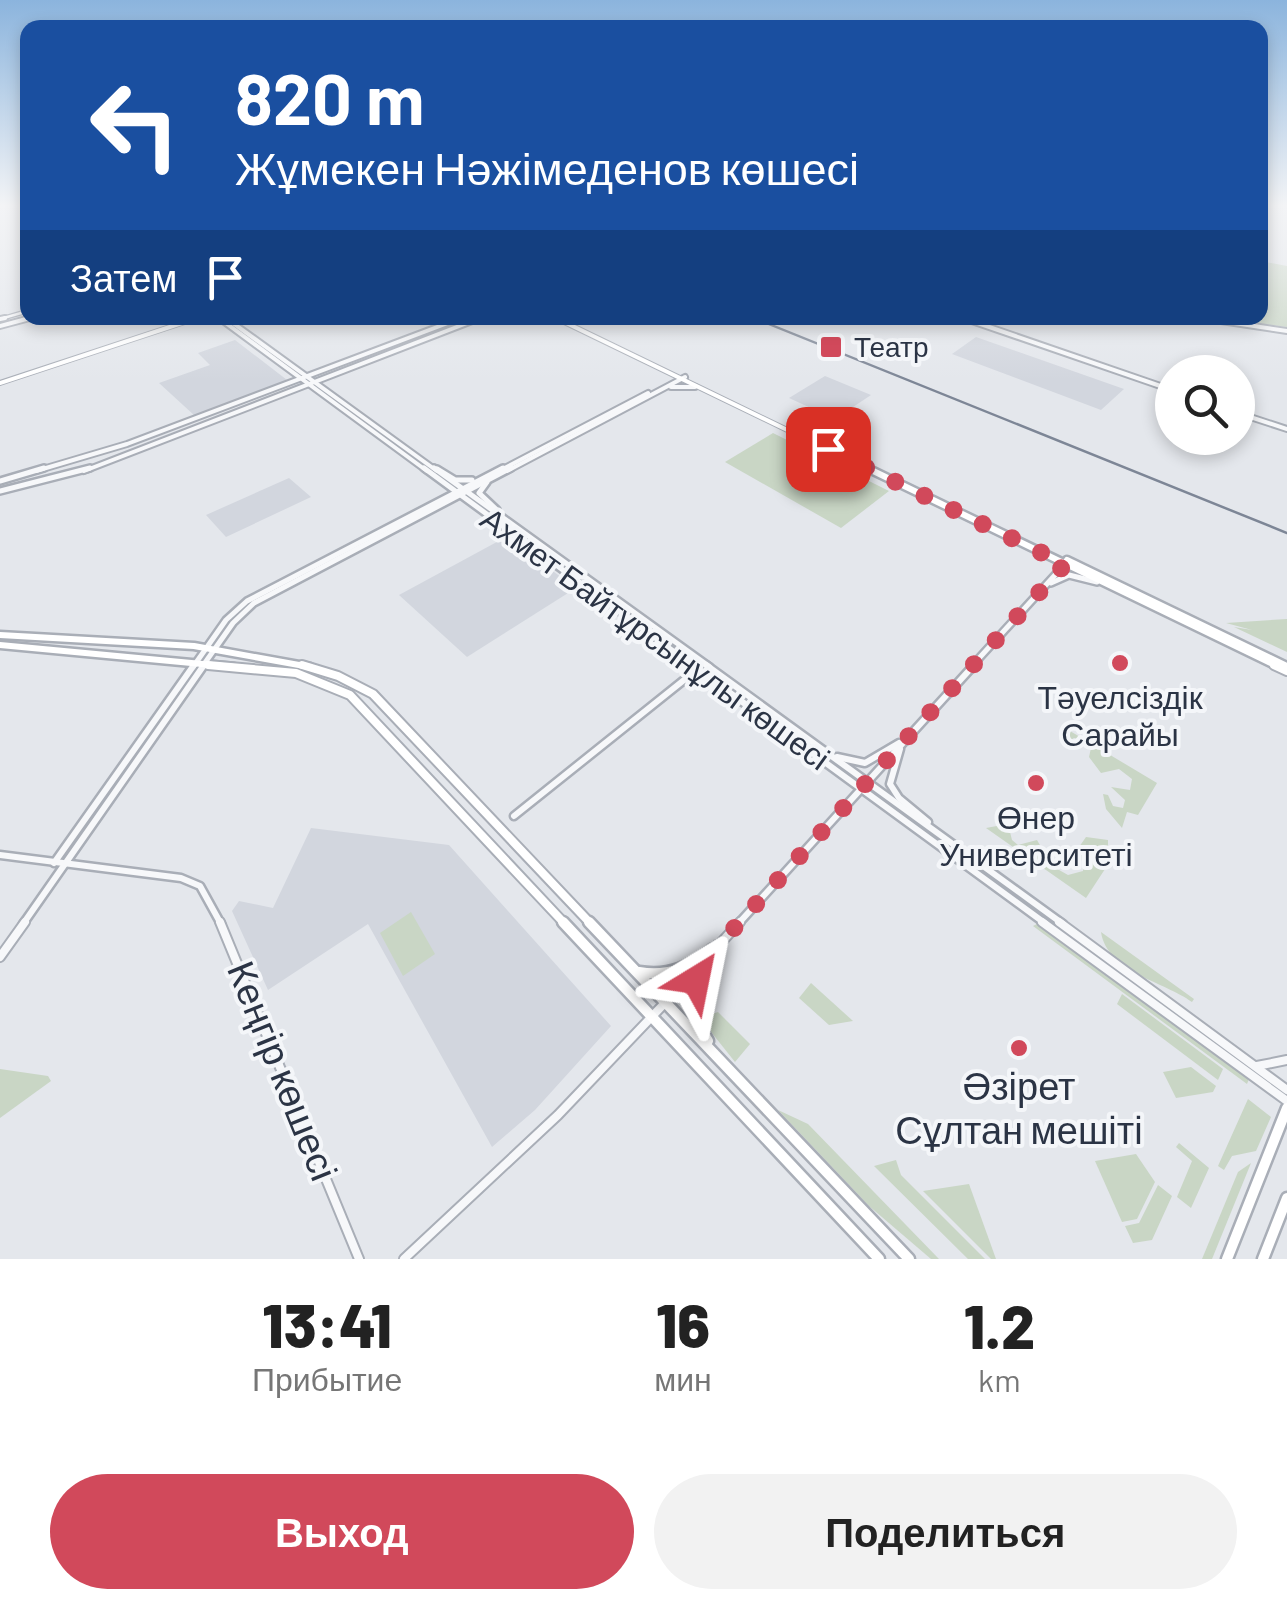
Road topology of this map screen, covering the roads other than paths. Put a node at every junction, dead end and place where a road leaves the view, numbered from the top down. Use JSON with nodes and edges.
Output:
{"nodes":[{"id":1,"x":169,"y":325,"type":"edge"},
{"id":2,"x":175,"y":325,"type":"edge"},
{"id":3,"x":235,"y":325,"type":"edge"},
{"id":4,"x":236,"y":325,"type":"edge"},
{"id":5,"x":443,"y":325,"type":"edge"},
{"id":6,"x":462,"y":325,"type":"edge"},
{"id":7,"x":574,"y":325,"type":"edge"},
{"id":8,"x":983,"y":325,"type":"edge"},
{"id":9,"x":1252,"y":325,"type":"edge"},
{"id":10,"x":1255,"y":325,"type":"edge"},
{"id":11,"x":1287,"y":330,"type":"edge"},
{"id":12,"x":427,"y":331,"type":"junction"},
{"id":13,"x":434,"y":336,"type":"junction"},
{"id":14,"x":408,"y":338,"type":"junction"},
{"id":15,"x":416,"y":342,"type":"junction"},
{"id":16,"x":291,"y":365,"type":"junction"},
{"id":17,"x":338,"y":365,"type":"junction"},
{"id":18,"x":331,"y":376,"type":"junction"},
{"id":19,"x":682,"y":377,"type":"junction"},
{"id":20,"x":304,"y":378,"type":"junction"},
{"id":21,"x":0,"y":381,"type":"edge"},
{"id":22,"x":312,"y":383,"type":"junction"},
{"id":23,"x":1155,"y":384,"type":"edge"},
{"id":24,"x":718,"y":396,"type":"junction"},
{"id":25,"x":337,"y":398,"type":"junction"},
{"id":26,"x":646,"y":398,"type":"junction"},
{"id":27,"x":1255,"y":418,"type":"edge"},
{"id":28,"x":1287,"y":430,"type":"edge"},
{"id":29,"x":430,"y":466,"type":"junction"},
{"id":30,"x":502,"y":467,"type":"junction"},
{"id":31,"x":498,"y":474,"type":"junction"},
{"id":32,"x":0,"y":481,"type":"edge"},
{"id":33,"x":460,"y":491,"type":"junction"},
{"id":34,"x":0,"y":492,"type":"edge"},
{"id":35,"x":505,"y":520,"type":"junction"},
{"id":36,"x":1066,"y":562,"type":"junction"},
{"id":37,"x":1044,"y":587,"type":"junction"},
{"id":38,"x":1116,"y":589,"type":"junction"},
{"id":39,"x":0,"y":635,"type":"edge"},
{"id":40,"x":0,"y":645,"type":"edge"},
{"id":41,"x":210,"y":651,"type":"junction"},
{"id":42,"x":202,"y":662,"type":"junction"},
{"id":43,"x":704,"y":664,"type":"junction"},
{"id":44,"x":1287,"y":669,"type":"edge"},
{"id":45,"x":697,"y":670,"type":"junction"},
{"id":46,"x":798,"y":732,"type":"junction"},
{"id":47,"x":906,"y":739,"type":"junction"},
{"id":48,"x":866,"y":782,"type":"junction"},
{"id":49,"x":860,"y":790,"type":"junction"},
{"id":50,"x":514,"y":816,"type":"dead end"},
{"id":51,"x":949,"y":840,"type":"junction"},
{"id":52,"x":0,"y":855,"type":"edge"},
{"id":53,"x":54,"y":863,"type":"junction"},
{"id":54,"x":65,"y":864,"type":"junction"},
{"id":55,"x":718,"y":946,"type":"junction"},
{"id":56,"x":0,"y":957,"type":"edge"},
{"id":57,"x":638,"y":971,"type":"junction"},
{"id":58,"x":668,"y":1002,"type":"junction"},
{"id":59,"x":654,"y":1017,"type":"junction"},
{"id":60,"x":1287,"y":1060,"type":"edge"},
{"id":61,"x":1257,"y":1066,"type":"junction"},
{"id":62,"x":729,"y":1070,"type":"junction"},
{"id":63,"x":1287,"y":1090,"type":"edge"},
{"id":64,"x":1287,"y":1104,"type":"edge"},
{"id":65,"x":1287,"y":1198,"type":"edge"},
{"id":66,"x":359,"y":1259,"type":"edge"},
{"id":67,"x":404,"y":1259,"type":"edge"},
{"id":68,"x":879,"y":1259,"type":"edge"},
{"id":69,"x":909,"y":1259,"type":"edge"},
{"id":70,"x":1226,"y":1259,"type":"edge"},
{"id":71,"x":1264,"y":1259,"type":"edge"}],
"edges":[{"from":1,"to":21,"type":"main road"},
{"from":2,"to":21,"type":"main road"},
{"from":3,"to":20,"type":"street","name":"Ахмет Байтұрсынұлы көшесі"},
{"from":4,"to":16,"type":"street","name":"Ахмет Байтұрсынұлы көшесі"},
{"from":5,"to":12,"type":"street"},
{"from":6,"to":13,"type":"street"},
{"from":7,"to":19,"type":"main road"},
{"from":8,"to":23,"type":"street"},
{"from":9,"to":11,"type":"street"},
{"from":10,"to":11,"type":"street"},
{"from":12,"to":13,"type":"street"},
{"from":12,"to":14,"type":"street"},
{"from":13,"to":15,"type":"street"},
{"from":14,"to":15,"type":"street"},
{"from":14,"to":17,"type":"street"},
{"from":15,"to":18,"type":"street"},
{"from":16,"to":17,"type":"street"},
{"from":16,"to":20,"type":"street","name":"Ахмет Байтұрсынұлы көшесі"},
{"from":17,"to":20,"type":"street"},
{"from":18,"to":22,"type":"street"},
{"from":18,"to":25,"type":"street"},
{"from":19,"to":24,"type":"main road"},
{"from":19,"to":26,"type":"street"},
{"from":19,"to":30,"type":"street"},
{"from":19,"to":36,"type":"main road"},
{"from":20,"to":22,"type":"street","name":"Ахмет Байтұрсынұлы көшесі"},
{"from":20,"to":32,"type":"street"},
{"from":22,"to":25,"type":"street","name":"Ахмет Байтұрсынұлы көшесі"},
{"from":22,"to":33,"type":"street","name":"Ахмет Байтұрсынұлы көшесі"},
{"from":22,"to":34,"type":"street"},
{"from":24,"to":26,"type":"street"},
{"from":24,"to":36,"type":"main road"},
{"from":25,"to":29,"type":"street","name":"Ахмет Байтұрсынұлы көшесі"},
{"from":26,"to":31,"type":"street"},
{"from":27,"to":28,"type":"street"},
{"from":29,"to":30,"type":"street"},
{"from":29,"to":33,"type":"street","name":"Ахмет Байтұрсынұлы көшесі"},
{"from":30,"to":33,"type":"street"},
{"from":31,"to":33,"type":"street"},
{"from":31,"to":35,"type":"street"},
{"from":33,"to":35,"type":"street","name":"Ахмет Байтұрсынұлы көшесі"},
{"from":33,"to":41,"type":"street"},
{"from":33,"to":45,"type":"street","name":"Ахмет Байтұрсынұлы көшесі"},
{"from":35,"to":43,"type":"street","name":"Ахмет Байтұрсынұлы көшесі"},
{"from":36,"to":37,"type":"street"},
{"from":36,"to":38,"type":"main road"},
{"from":36,"to":44,"type":"main road"},
{"from":37,"to":38,"type":"street"},
{"from":37,"to":47,"type":"street"},
{"from":38,"to":44,"type":"main road"},
{"from":39,"to":41,"type":"main road"},
{"from":40,"to":42,"type":"main road"},
{"from":41,"to":42,"type":"street"},
{"from":41,"to":57,"type":"main road"},
{"from":42,"to":53,"type":"street"},
{"from":42,"to":54,"type":"street"},
{"from":42,"to":59,"type":"main road"},
{"from":43,"to":45,"type":"street"},
{"from":43,"to":46,"type":"street","name":"Ахмет Байтұрсынұлы көшесі"},
{"from":45,"to":49,"type":"street","name":"Ахмет Байтұрсынұлы көшесі"},
{"from":45,"to":50,"type":"street"},
{"from":46,"to":47,"type":"street"},
{"from":46,"to":48,"type":"street","name":"Ахмет Байтұрсынұлы көшесі"},
{"from":47,"to":48,"type":"street"},
{"from":47,"to":51,"type":"street"},
{"from":48,"to":49,"type":"street"},
{"from":48,"to":51,"type":"street","name":"Ахмет Байтұрсынұлы көшесі"},
{"from":49,"to":55,"type":"street"},
{"from":49,"to":64,"type":"street","name":"Ахмет Байтұрсынұлы көшесі"},
{"from":51,"to":61,"type":"street","name":"Ахмет Байтұрсынұлы көшесі"},
{"from":52,"to":53,"type":"street"},
{"from":53,"to":54,"type":"street"},
{"from":54,"to":56,"type":"street"},
{"from":54,"to":66,"type":"street","name":"Кеңгір көшесі"},
{"from":55,"to":57,"type":"main road"},
{"from":55,"to":58,"type":"street"},
{"from":55,"to":62,"type":"main road"},
{"from":57,"to":58,"type":"main road"},
{"from":58,"to":59,"type":"street"},
{"from":58,"to":62,"type":"main road"},
{"from":59,"to":67,"type":"street"},
{"from":59,"to":68,"type":"main road"},
{"from":60,"to":61,"type":"street"},
{"from":61,"to":63,"type":"street","name":"Ахмет Байтұрсынұлы көшесі"},
{"from":62,"to":69,"type":"main road"},
{"from":64,"to":70,"type":"main road"},
{"from":65,"to":71,"type":"main road"}]}
